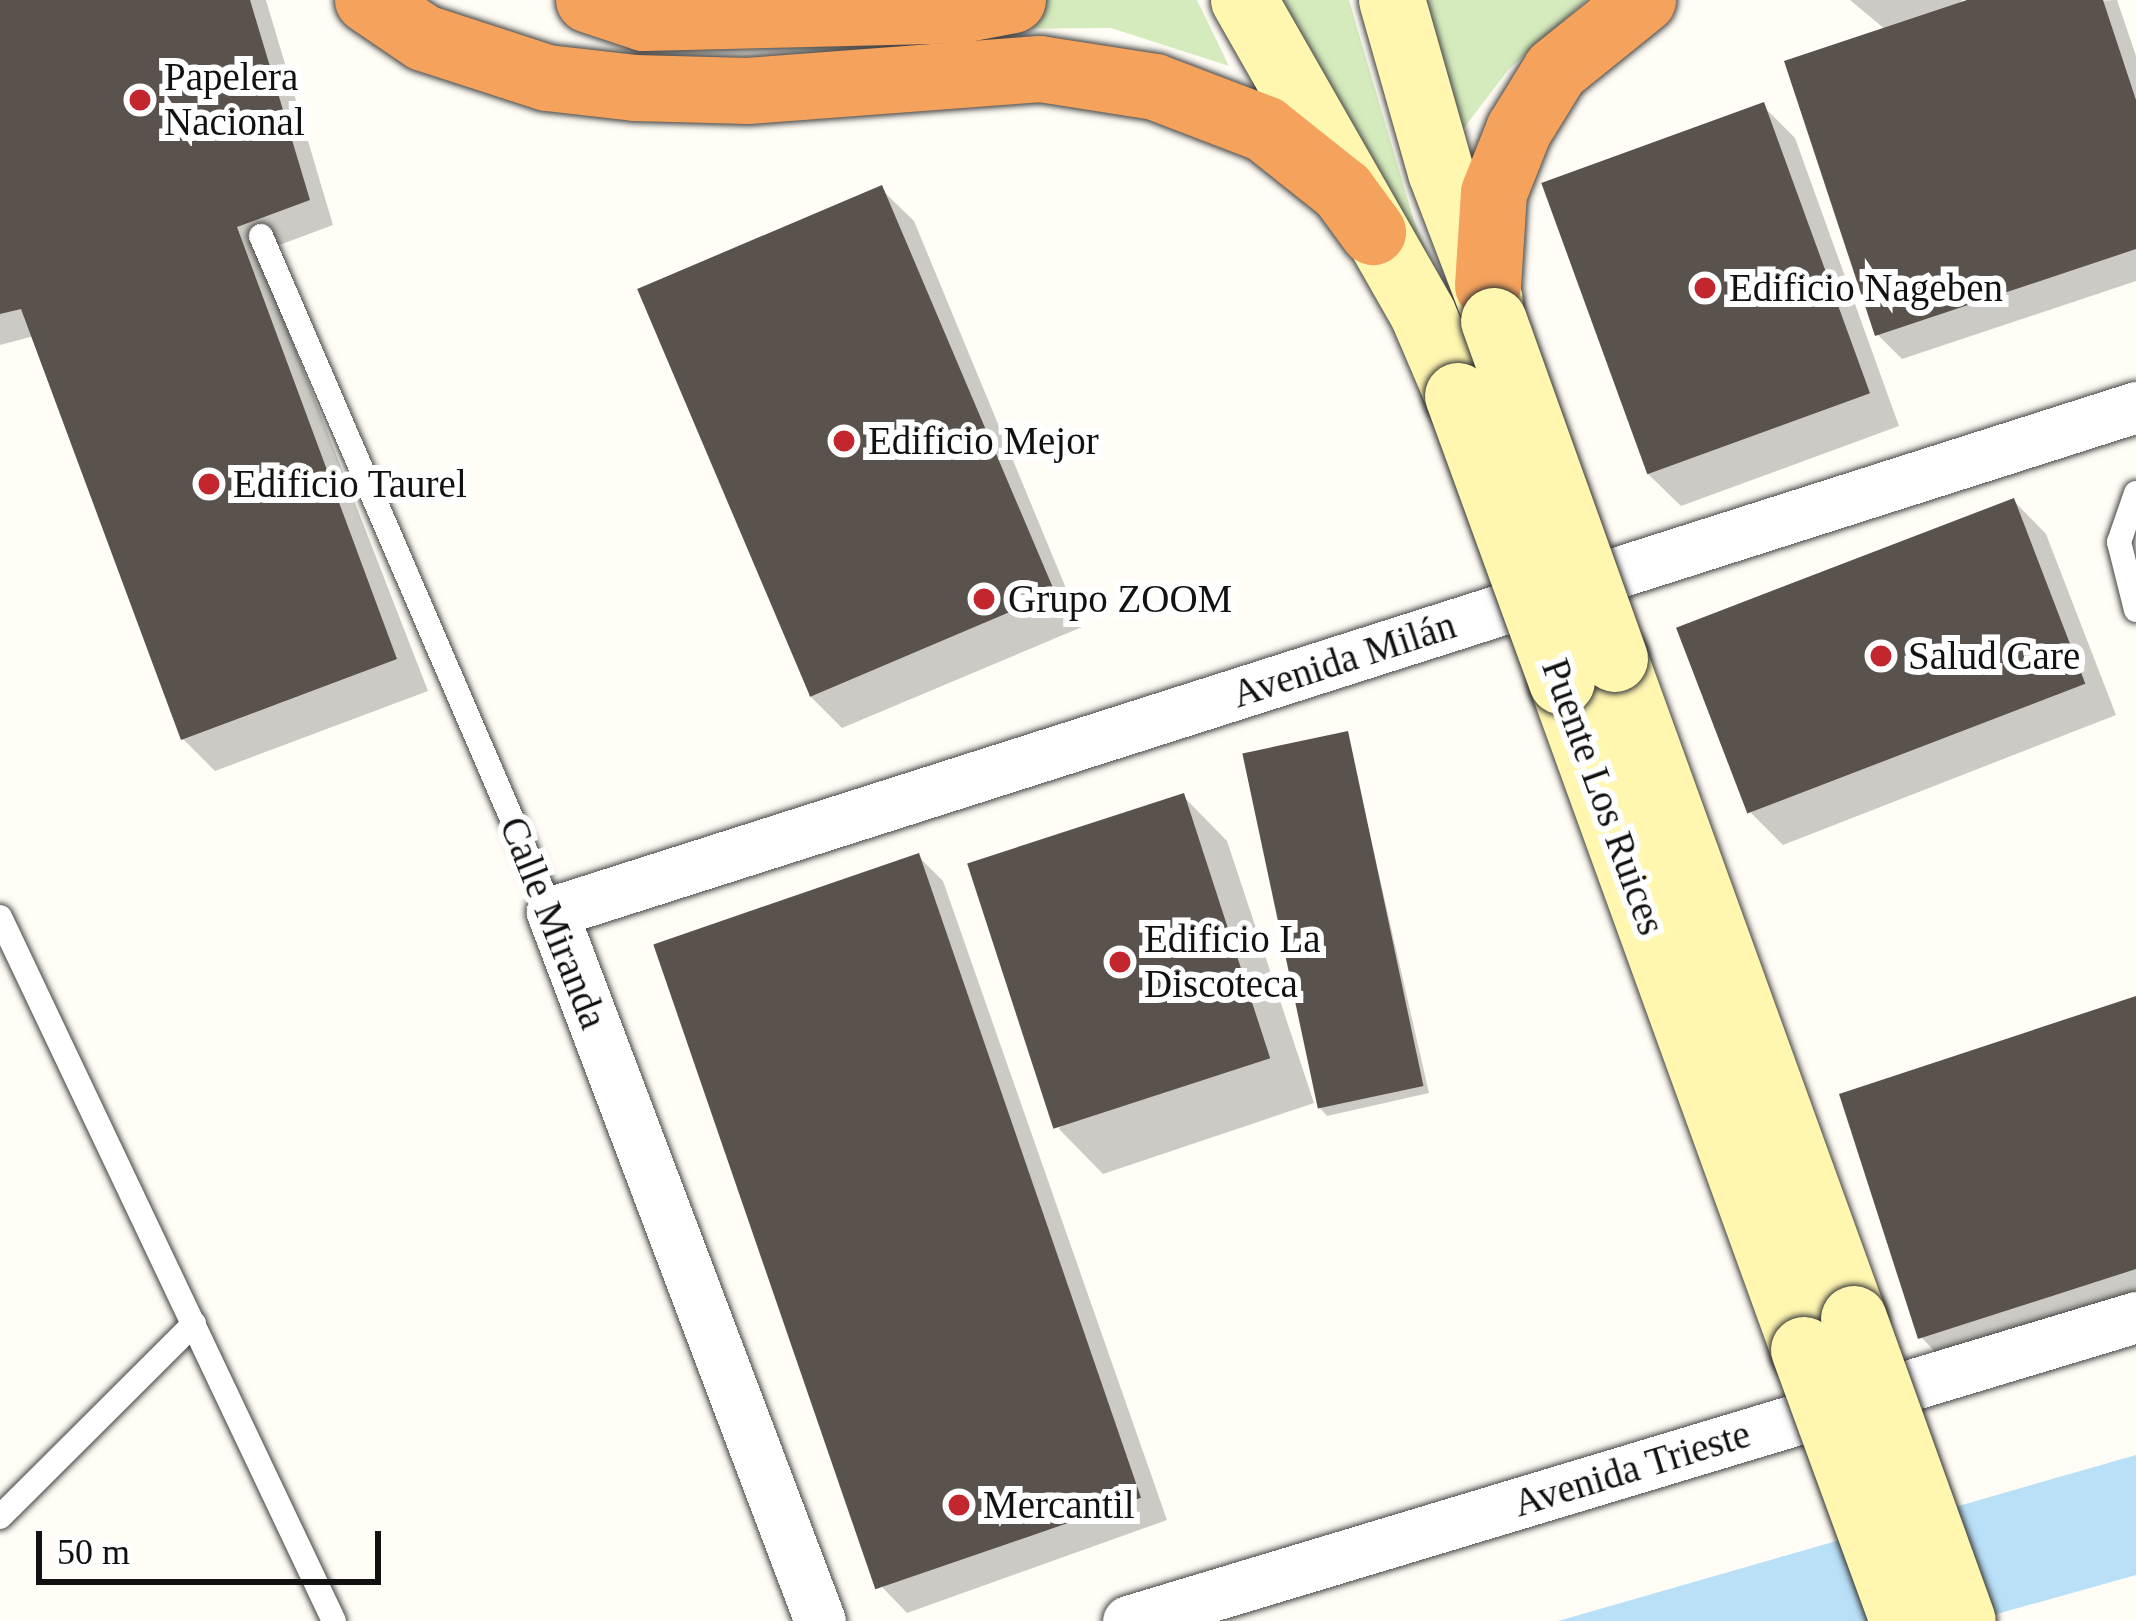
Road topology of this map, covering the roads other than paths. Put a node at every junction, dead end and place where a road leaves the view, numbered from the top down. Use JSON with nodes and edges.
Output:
{"nodes":[{"id":1,"x":368,"y":0,"type":"edge"},
{"id":2,"x":589,"y":0,"type":"edge"},
{"id":3,"x":1013,"y":0,"type":"edge"},
{"id":4,"x":1244,"y":0,"type":"edge"},
{"id":5,"x":1393,"y":0,"type":"edge"},
{"id":6,"x":1643,"y":0,"type":"edge"},
{"id":7,"x":1373,"y":232,"type":"junction"},
{"id":8,"x":261,"y":236,"type":"dead end"},
{"id":9,"x":1491,"y":304,"type":"junction"},
{"id":10,"x":2136,"y":407,"type":"edge"},
{"id":11,"x":2136,"y":493,"type":"edge"},
{"id":12,"x":2136,"y":610,"type":"edge"},
{"id":13,"x":1588,"y":671,"type":"junction"},
{"id":14,"x":552,"y":912,"type":"junction"},
{"id":15,"x":0,"y":917,"type":"edge"},
{"id":16,"x":2136,"y":1317,"type":"edge"},
{"id":17,"x":194,"y":1324,"type":"junction"},
{"id":18,"x":1829,"y":1335,"type":"junction"},
{"id":19,"x":0,"y":1517,"type":"edge"},
{"id":20,"x":334,"y":1621,"type":"edge"},
{"id":21,"x":820,"y":1621,"type":"edge"},
{"id":22,"x":1128,"y":1621,"type":"edge"},
{"id":23,"x":1903,"y":1621,"type":"edge"},
{"id":24,"x":1963,"y":1621,"type":"edge"}],
"edges":[{"from":1,"to":7,"type":"highway"},
{"from":2,"to":3,"type":"highway"},
{"from":4,"to":7,"type":"main road","name":"Puente Los Ruices"},
{"from":5,"to":9,"type":"main road","name":"Puente Los Ruices"},
{"from":6,"to":9,"type":"highway"},
{"from":7,"to":13,"type":"main road","name":"Puente Los Ruices","bridge":true},
{"from":8,"to":14,"type":"lane","name":"Calle Miranda"},
{"from":9,"to":13,"type":"main road","name":"Puente Los Ruices","bridge":true},
{"from":10,"to":14,"type":"street","name":"Avenida Milán"},
{"from":11,"to":12,"type":"lane"},
{"from":13,"to":18,"type":"main road","name":"Puente Los Ruices"},
{"from":14,"to":21,"type":"street","name":"Calle Miranda"},
{"from":15,"to":17,"type":"lane"},
{"from":16,"to":22,"type":"street","name":"Avenida Trieste"},
{"from":17,"to":19,"type":"lane"},
{"from":17,"to":20,"type":"lane"},
{"from":18,"to":23,"type":"main road","name":"Puente Los Ruices","bridge":true},
{"from":18,"to":24,"type":"main road","name":"Puente Los Ruices","bridge":true}]}
